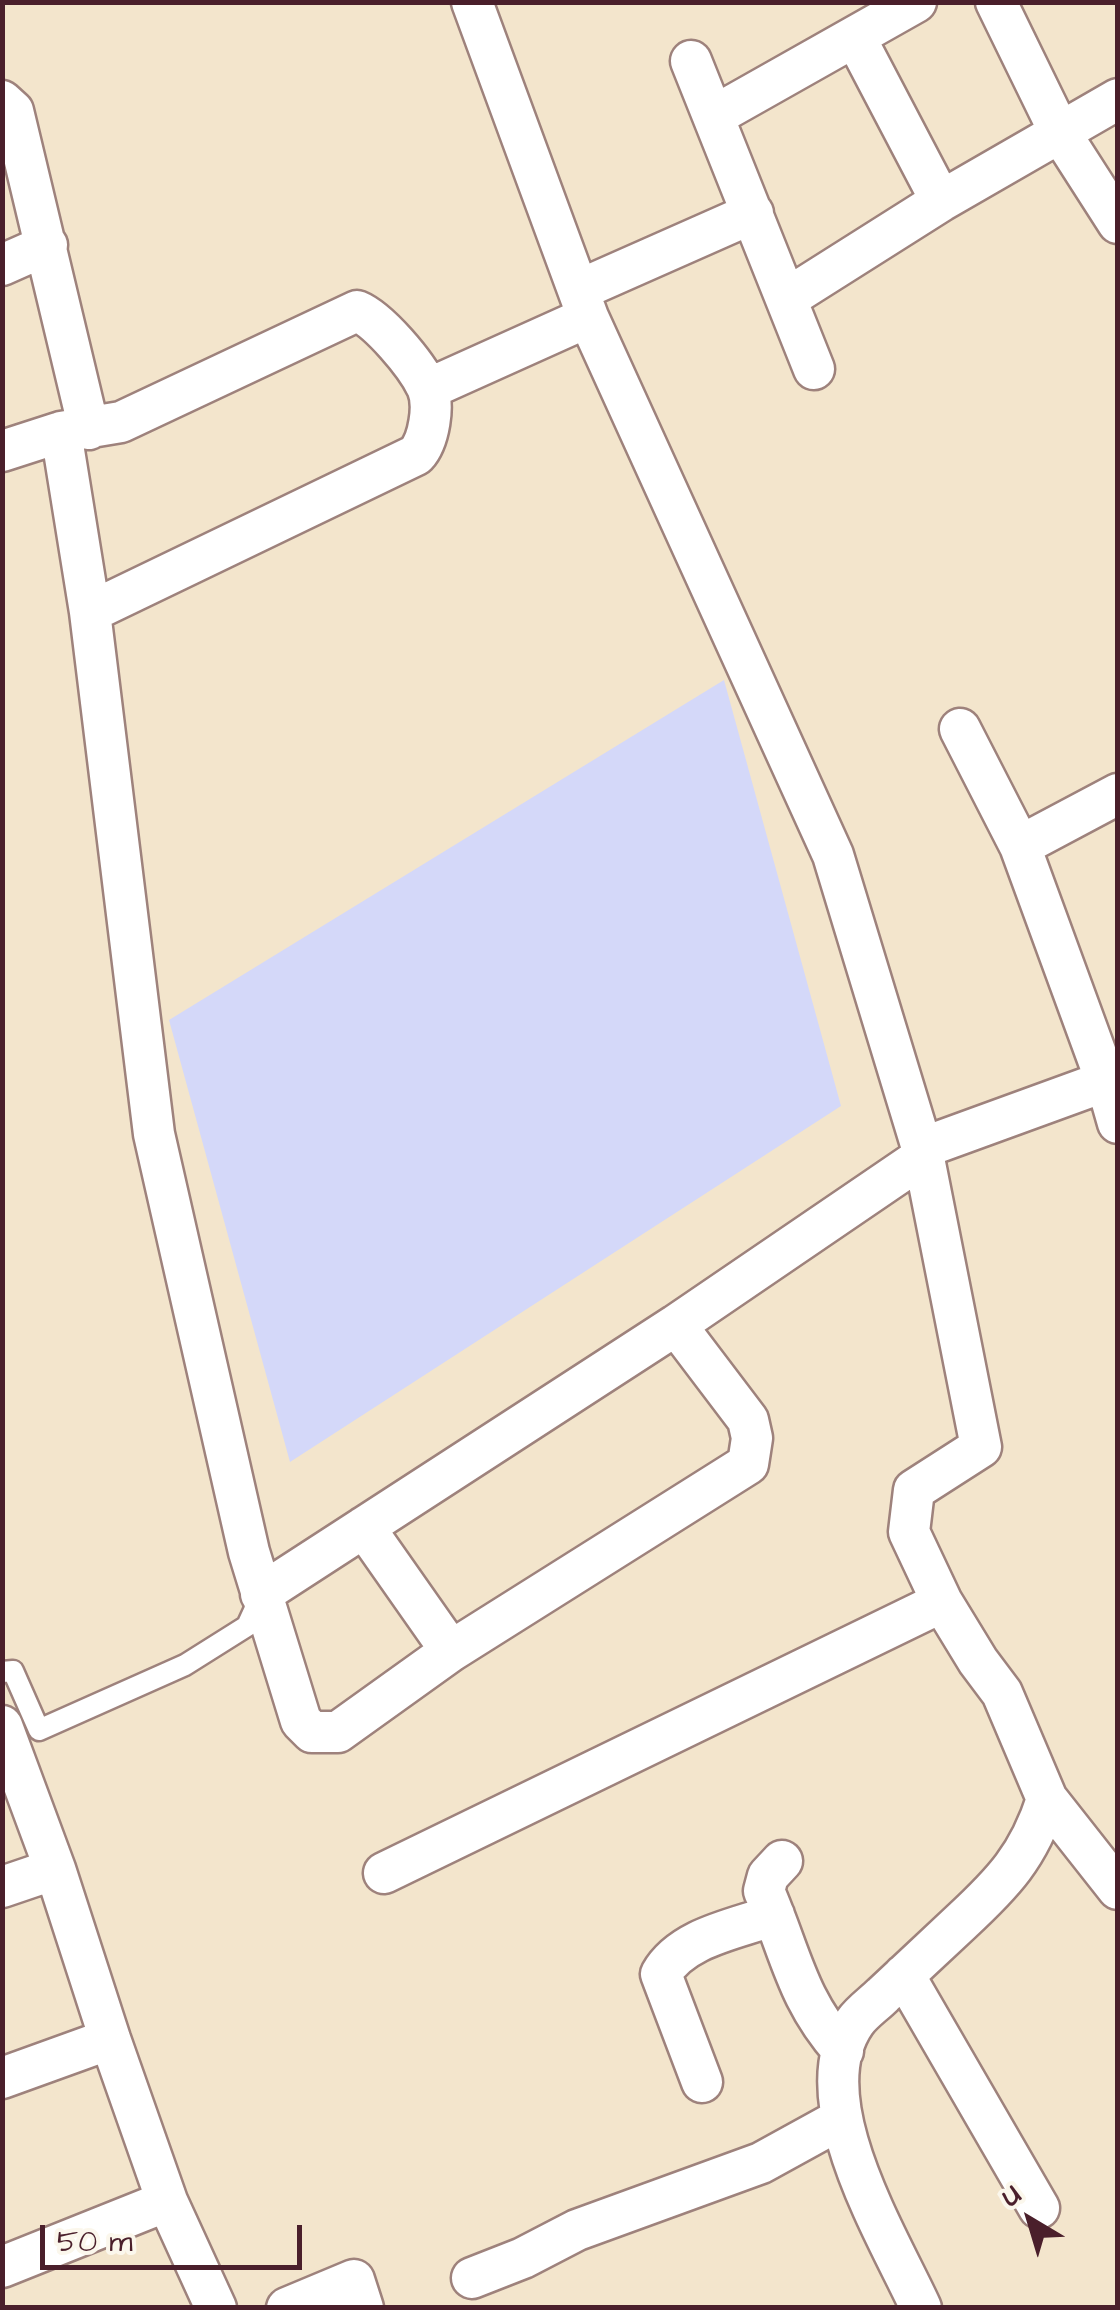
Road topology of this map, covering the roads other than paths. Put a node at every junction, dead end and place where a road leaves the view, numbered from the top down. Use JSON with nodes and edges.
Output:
{"nodes":[{"id":1,"x":472,"y":2,"type":"edge"},
{"id":2,"x":916,"y":2,"type":"edge"},
{"id":3,"x":996,"y":2,"type":"edge"},
{"id":4,"x":855,"y":37,"type":"junction"},
{"id":5,"x":690,"y":61,"type":"dead end"},
{"id":6,"x":1118,"y":98,"type":"edge"},
{"id":7,"x":2,"y":101,"type":"edge"},
{"id":8,"x":714,"y":116,"type":"junction"},
{"id":9,"x":1059,"y":131,"type":"junction"},
{"id":10,"x":940,"y":200,"type":"junction"},
{"id":11,"x":753,"y":214,"type":"junction"},
{"id":12,"x":1118,"y":223,"type":"edge"},
{"id":13,"x":47,"y":245,"type":"junction"},
{"id":14,"x":2,"y":265,"type":"edge"},
{"id":15,"x":786,"y":299,"type":"junction"},
{"id":16,"x":583,"y":303,"type":"junction"},
{"id":17,"x":814,"y":369,"type":"dead end"},
{"id":18,"x":428,"y":388,"type":"junction"},
{"id":19,"x":75,"y":430,"type":"junction"},
{"id":20,"x":2,"y":450,"type":"edge"},
{"id":21,"x":90,"y":612,"type":"junction"},
{"id":22,"x":960,"y":729,"type":"dead end"},
{"id":23,"x":1118,"y":794,"type":"edge"},
{"id":24,"x":1020,"y":846,"type":"junction"},
{"id":25,"x":1106,"y":1081,"type":"junction"},
{"id":26,"x":1118,"y":1123,"type":"edge"},
{"id":27,"x":923,"y":1152,"type":"junction"},
{"id":28,"x":676,"y":1325,"type":"junction"},
{"id":29,"x":364,"y":1527,"type":"junction"},
{"id":30,"x":262,"y":1594,"type":"junction"},
{"id":31,"x":942,"y":1602,"type":"junction"},
{"id":32,"x":451,"y":1650,"type":"junction"},
{"id":33,"x":2,"y":1672,"type":"edge"},
{"id":34,"x":2,"y":1726,"type":"edge"},
{"id":35,"x":1047,"y":1800,"type":"junction"},
{"id":36,"x":782,"y":1860,"type":"dead end"},
{"id":37,"x":55,"y":1868,"type":"junction"},
{"id":38,"x":384,"y":1873,"type":"dead end"},
{"id":39,"x":2,"y":1887,"type":"edge"},
{"id":40,"x":1118,"y":1889,"type":"edge"},
{"id":41,"x":774,"y":1915,"type":"junction"},
{"id":42,"x":904,"y":1975,"type":"junction"},
{"id":43,"x":110,"y":2038,"type":"junction"},
{"id":44,"x":843,"y":2051,"type":"junction"},
{"id":45,"x":2,"y":2078,"type":"edge"},
{"id":46,"x":702,"y":2082,"type":"dead end"},
{"id":47,"x":846,"y":2138,"type":"junction"},
{"id":48,"x":167,"y":2201,"type":"junction"},
{"id":49,"x":1039,"y":2208,"type":"dead end"},
{"id":50,"x":2,"y":2267,"type":"edge"},
{"id":51,"x":472,"y":2278,"type":"dead end"},
{"id":52,"x":216,"y":2308,"type":"edge"},
{"id":53,"x":287,"y":2308,"type":"edge"},
{"id":54,"x":363,"y":2308,"type":"edge"},
{"id":55,"x":921,"y":2308,"type":"edge"}],
"edges":[{"from":1,"to":16,"type":"street"},
{"from":2,"to":4,"type":"street"},
{"from":3,"to":9,"type":"street"},
{"from":4,"to":8,"type":"street"},
{"from":4,"to":10,"type":"street"},
{"from":5,"to":8,"type":"street"},
{"from":6,"to":9,"type":"street"},
{"from":7,"to":13,"type":"street"},
{"from":8,"to":11,"type":"street"},
{"from":9,"to":10,"type":"street"},
{"from":9,"to":12,"type":"street"},
{"from":10,"to":15,"type":"street"},
{"from":11,"to":15,"type":"street"},
{"from":11,"to":16,"type":"street"},
{"from":13,"to":14,"type":"street"},
{"from":13,"to":19,"type":"street"},
{"from":15,"to":17,"type":"street"},
{"from":16,"to":18,"type":"street"},
{"from":16,"to":27,"type":"street"},
{"from":18,"to":19,"type":"street"},
{"from":18,"to":21,"type":"street"},
{"from":19,"to":20,"type":"street"},
{"from":19,"to":21,"type":"street"},
{"from":21,"to":30,"type":"street"},
{"from":22,"to":24,"type":"street"},
{"from":23,"to":24,"type":"street"},
{"from":24,"to":25,"type":"street"},
{"from":25,"to":26,"type":"street"},
{"from":25,"to":27,"type":"street"},
{"from":27,"to":28,"type":"street"},
{"from":27,"to":31,"type":"street"},
{"from":28,"to":29,"type":"street"},
{"from":28,"to":32,"type":"street"},
{"from":29,"to":30,"type":"street"},
{"from":29,"to":32,"type":"street"},
{"from":30,"to":32,"type":"street"},
{"from":30,"to":33,"type":"lane"},
{"from":31,"to":35,"type":"street"},
{"from":31,"to":38,"type":"street"},
{"from":34,"to":37,"type":"street"},
{"from":35,"to":40,"type":"street"},
{"from":35,"to":42,"type":"street"},
{"from":36,"to":41,"type":"street"},
{"from":37,"to":39,"type":"street"},
{"from":37,"to":43,"type":"street"},
{"from":41,"to":44,"type":"street"},
{"from":41,"to":46,"type":"street"},
{"from":42,"to":44,"type":"street"},
{"from":42,"to":49,"type":"street"},
{"from":43,"to":45,"type":"street"},
{"from":43,"to":48,"type":"street"},
{"from":44,"to":47,"type":"street"},
{"from":47,"to":51,"type":"street"},
{"from":47,"to":55,"type":"street"},
{"from":48,"to":50,"type":"street"},
{"from":48,"to":52,"type":"street"},
{"from":53,"to":54,"type":"street"}]}
